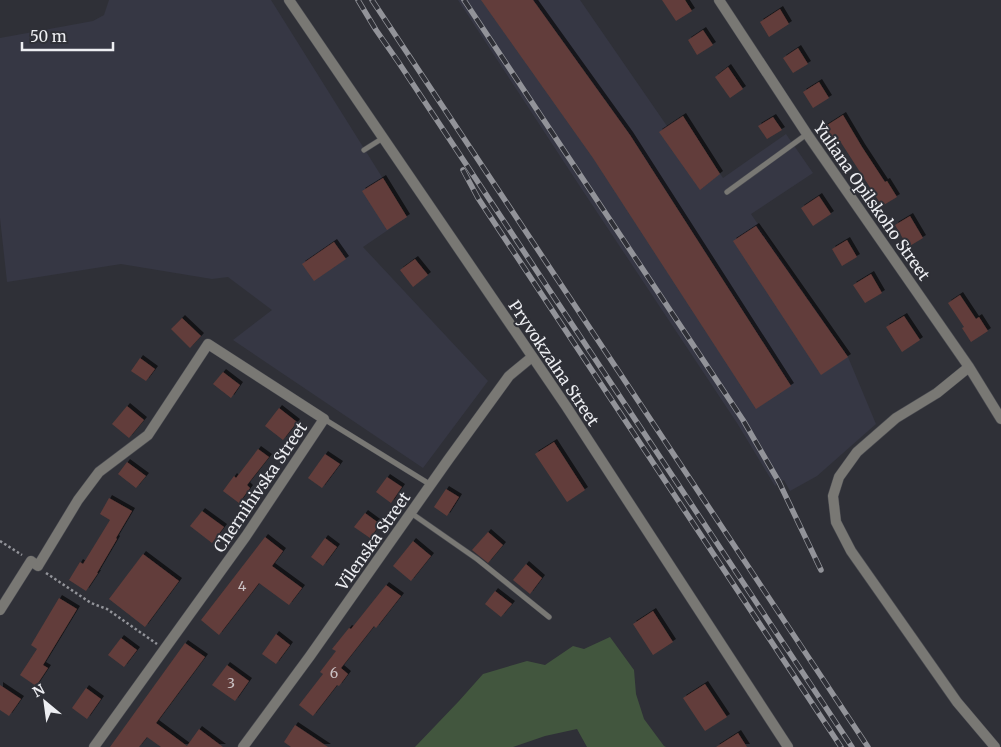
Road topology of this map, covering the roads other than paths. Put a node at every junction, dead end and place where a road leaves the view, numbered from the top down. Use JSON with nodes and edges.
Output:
{"nodes":[{"id":1,"x":289,"y":0,"type":"edge"},
{"id":2,"x":720,"y":0,"type":"edge"},
{"id":3,"x":807,"y":134,"type":"junction"},
{"id":4,"x":383,"y":138,"type":"junction"},
{"id":5,"x":364,"y":150,"type":"dead end"},
{"id":6,"x":727,"y":192,"type":"dead end"},
{"id":7,"x":532,"y":357,"type":"junction"},
{"id":8,"x":969,"y":367,"type":"junction"},
{"id":9,"x":324,"y":419,"type":"junction"},
{"id":10,"x":1001,"y":419,"type":"edge"},
{"id":11,"x":430,"y":484,"type":"junction"},
{"id":12,"x":411,"y":513,"type":"junction"},
{"id":13,"x":0,"y":610,"type":"edge"},
{"id":14,"x":549,"y":617,"type":"dead end"},
{"id":15,"x":94,"y":747,"type":"edge"},
{"id":16,"x":243,"y":747,"type":"edge"},
{"id":17,"x":788,"y":747,"type":"edge"},
{"id":18,"x":995,"y":747,"type":"edge"}],
"edges":[{"from":1,"to":4,"type":"street","name":"Pryvokzalna Street"},
{"from":2,"to":3,"type":"street","name":"Yuliana Opilskoho Street"},
{"from":3,"to":6,"type":"lane"},
{"from":3,"to":8,"type":"street","name":"Yuliana Opilskoho Street"},
{"from":4,"to":5,"type":"lane"},
{"from":4,"to":7,"type":"street","name":"Pryvokzalna Street"},
{"from":7,"to":11,"type":"street","name":"Vilenska Street"},
{"from":7,"to":17,"type":"street","name":"Pryvokzalna Street"},
{"from":8,"to":10,"type":"street","name":"Yuliana Opilskoho Street"},
{"from":8,"to":18,"type":"street"},
{"from":9,"to":11,"type":"lane"},
{"from":9,"to":13,"type":"street","name":"Chernihivska Street"},
{"from":9,"to":15,"type":"street","name":"Chernihivska Street"},
{"from":11,"to":12,"type":"street","name":"Vilenska Street"},
{"from":12,"to":14,"type":"lane"},
{"from":12,"to":16,"type":"street","name":"Vilenska Street"}]}
